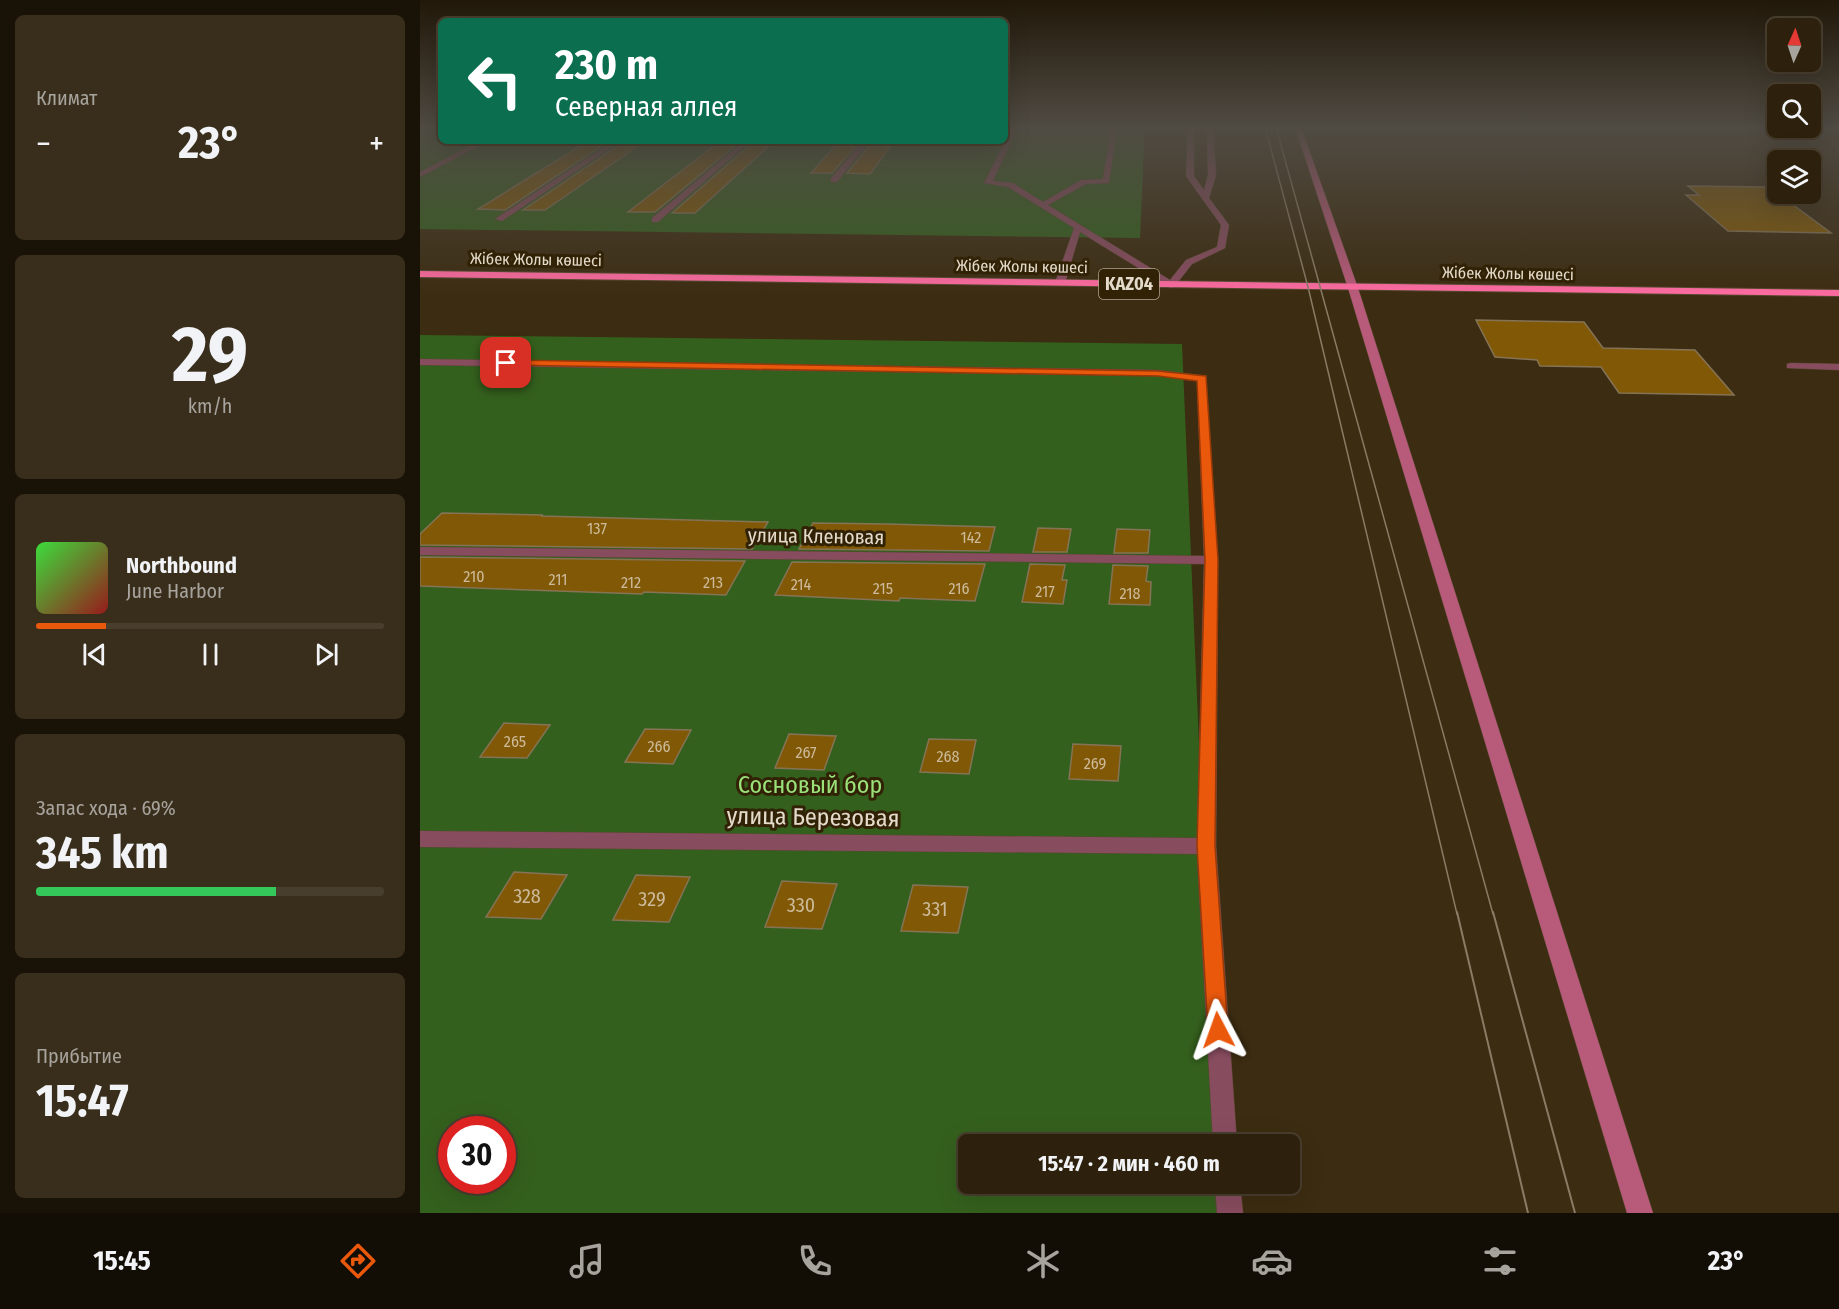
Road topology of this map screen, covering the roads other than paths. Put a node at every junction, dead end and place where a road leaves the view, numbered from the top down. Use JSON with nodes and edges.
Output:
{"nodes":[{"id":1,"x":553,"y":184,"type":"edge"},
{"id":2,"x":698,"y":184,"type":"edge"},
{"id":3,"x":995,"y":184,"type":"edge"},
{"id":4,"x":1081,"y":184,"type":"edge"},
{"id":5,"x":1196,"y":184,"type":"edge"},
{"id":6,"x":1210,"y":184,"type":"edge"},
{"id":7,"x":1318,"y":184,"type":"edge"},
{"id":8,"x":1206,"y":197,"type":"junction"},
{"id":9,"x":1043,"y":205,"type":"junction"},
{"id":10,"x":499,"y":219,"type":"dead end"},
{"id":11,"x":656,"y":220,"type":"dead end"},
{"id":12,"x":1078,"y":227,"type":"junction"},
{"id":13,"x":420,"y":274,"type":"edge"},
{"id":14,"x":1060,"y":284,"type":"junction"},
{"id":15,"x":1171,"y":285,"type":"junction"},
{"id":16,"x":1353,"y":288,"type":"junction"},
{"id":17,"x":1839,"y":293,"type":"edge"},
{"id":18,"x":420,"y":362,"type":"edge"},
{"id":19,"x":1791,"y":366,"type":"dead end"},
{"id":20,"x":1839,"y":367,"type":"edge"},
{"id":21,"x":420,"y":551,"type":"edge"},
{"id":22,"x":1211,"y":560,"type":"junction"},
{"id":23,"x":420,"y":838,"type":"edge"},
{"id":24,"x":1206,"y":846,"type":"junction"},
{"id":25,"x":1224,"y":1134,"type":"edge"},
{"id":26,"x":1229,"y":1194,"type":"edge"},
{"id":27,"x":1230,"y":1213,"type":"edge"},
{"id":28,"x":1640,"y":1213,"type":"edge"}],
"edges":[{"from":1,"to":10,"type":"street"},
{"from":2,"to":11,"type":"street"},
{"from":3,"to":9,"type":"street"},
{"from":4,"to":9,"type":"street"},
{"from":5,"to":8,"type":"street"},
{"from":6,"to":8,"type":"street"},
{"from":7,"to":16,"type":"street"},
{"from":8,"to":15,"type":"street"},
{"from":9,"to":12,"type":"street"},
{"from":12,"to":14,"type":"street"},
{"from":12,"to":15,"type":"street"},
{"from":13,"to":14,"type":"highway","name":"Жібек Жолы көшесі","number":"KАZ04"},
{"from":14,"to":15,"type":"highway","name":"Жібек Жолы көшесі","number":"KАZ04"},
{"from":15,"to":16,"type":"highway","name":"Жібек Жолы көшесі","number":"KАZ04"},
{"from":16,"to":17,"type":"highway","name":"Жібек Жолы көшесі","number":"KАZ04"},
{"from":16,"to":28,"type":"street"},
{"from":18,"to":22,"type":"street"},
{"from":19,"to":20,"type":"street"},
{"from":21,"to":22,"type":"street","name":"улица Кленовая"},
{"from":22,"to":24,"type":"street"},
{"from":23,"to":24,"type":"street","name":"улица Березовая"},
{"from":24,"to":25,"type":"street"},
{"from":26,"to":27,"type":"street"}]}
